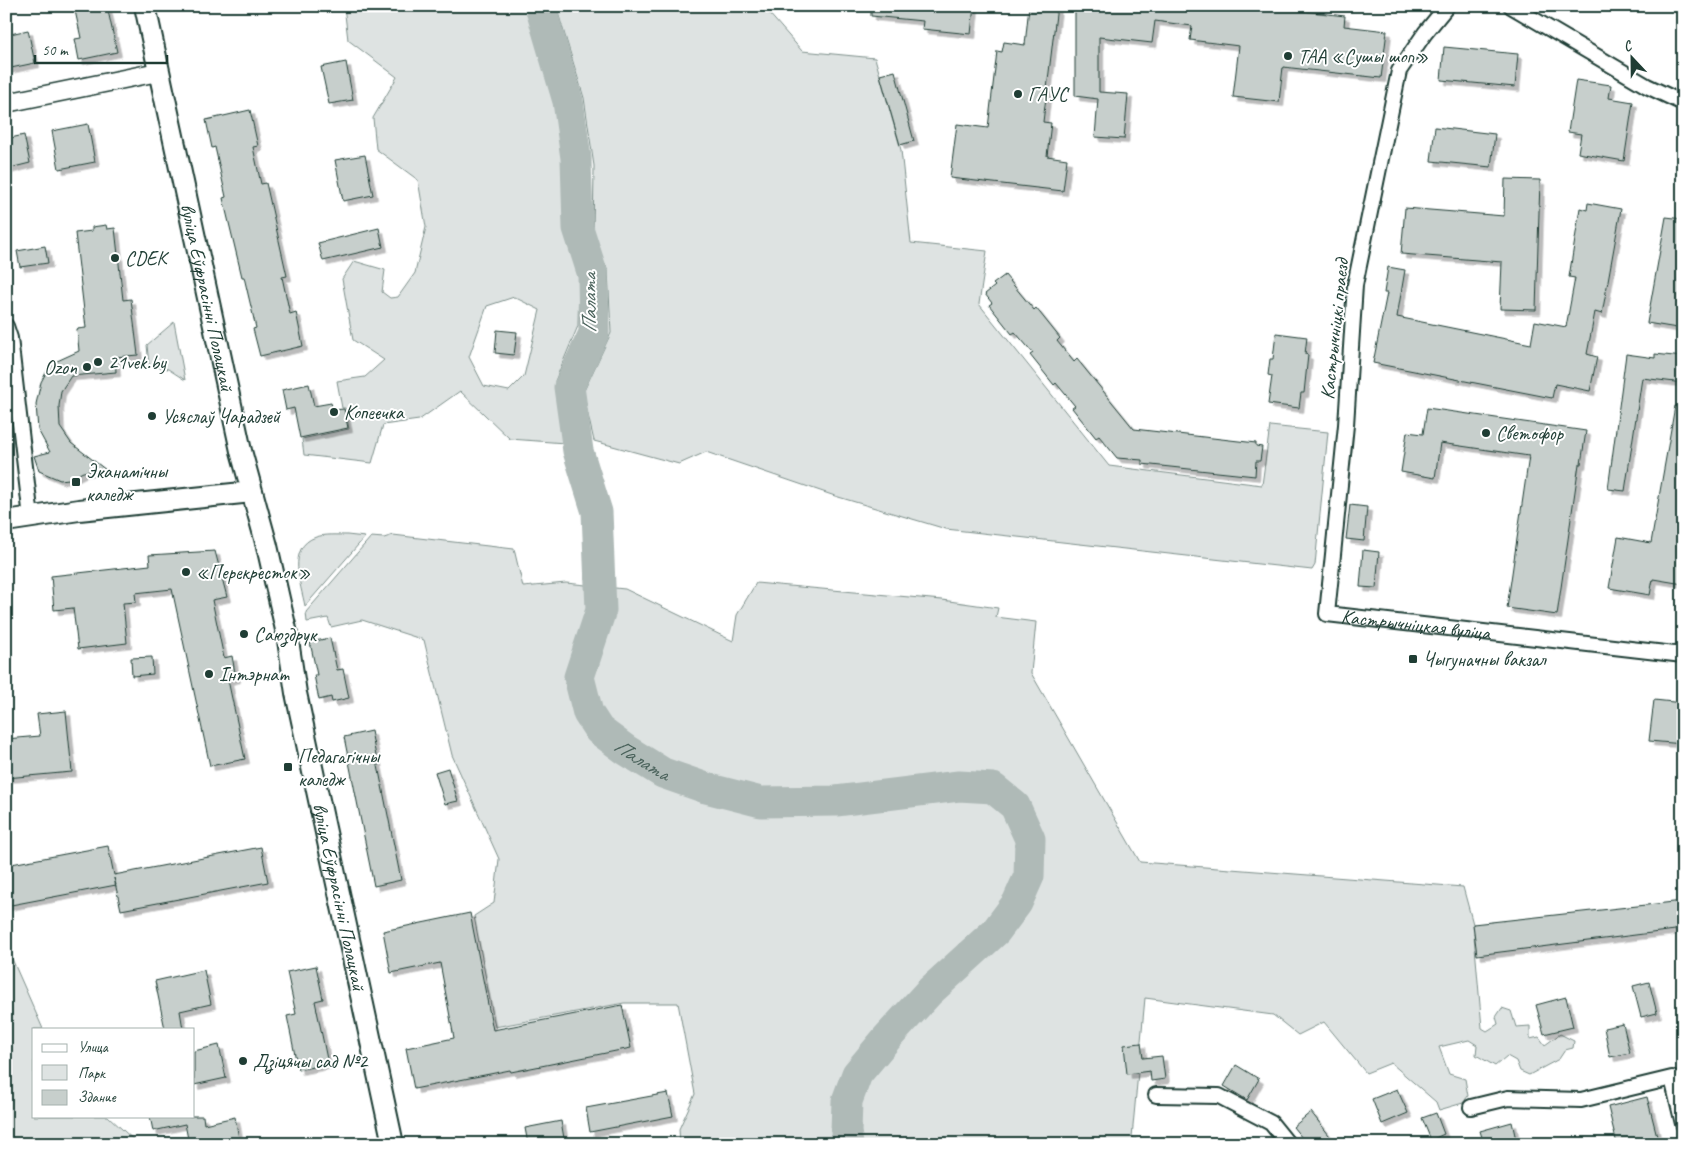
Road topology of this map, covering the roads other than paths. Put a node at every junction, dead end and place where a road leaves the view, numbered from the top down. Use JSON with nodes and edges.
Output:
{"nodes":[{"id":1,"x":144,"y":6,"type":"edge"},
{"id":2,"x":1447,"y":6,"type":"edge"},
{"id":3,"x":1511,"y":6,"type":"edge"},
{"id":4,"x":158,"y":72,"type":"junction"},
{"id":5,"x":6,"y":102,"type":"edge"},
{"id":6,"x":1683,"y":103,"type":"edge"},
{"id":7,"x":6,"y":326,"type":"edge"},
{"id":8,"x":252,"y":492,"type":"junction"},
{"id":9,"x":31,"y":518,"type":"junction"},
{"id":10,"x":6,"y":521,"type":"edge"},
{"id":11,"x":1327,"y":614,"type":"joint"},
{"id":12,"x":1683,"y":655,"type":"edge"},
{"id":13,"x":1156,"y":1094,"type":"dead end"},
{"id":14,"x":1471,"y":1107,"type":"dead end"},
{"id":15,"x":1683,"y":1124,"type":"edge"},
{"id":16,"x":393,"y":1144,"type":"edge"},
{"id":17,"x":1288,"y":1144,"type":"edge"}],
"edges":[{"from":1,"to":4,"type":"main road","name":"вуліца Еўфрасінні Полацкай"},
{"from":2,"to":11,"type":"street","name":"Кастрычніцкі праезд"},
{"from":3,"to":6,"type":"street"},
{"from":4,"to":5,"type":"street"},
{"from":4,"to":8,"type":"main road","name":"вуліца Еўфрасінні Полацкай"},
{"from":7,"to":9,"type":"street"},
{"from":8,"to":9,"type":"main road"},
{"from":8,"to":16,"type":"main road","name":"вуліца Еўфрасінні Полацкай"},
{"from":9,"to":10,"type":"main road"},
{"from":11,"to":12,"type":"street","name":"Кастрычніцкая вуліца"},
{"from":13,"to":17,"type":"street"},
{"from":14,"to":15,"type":"street"}]}
